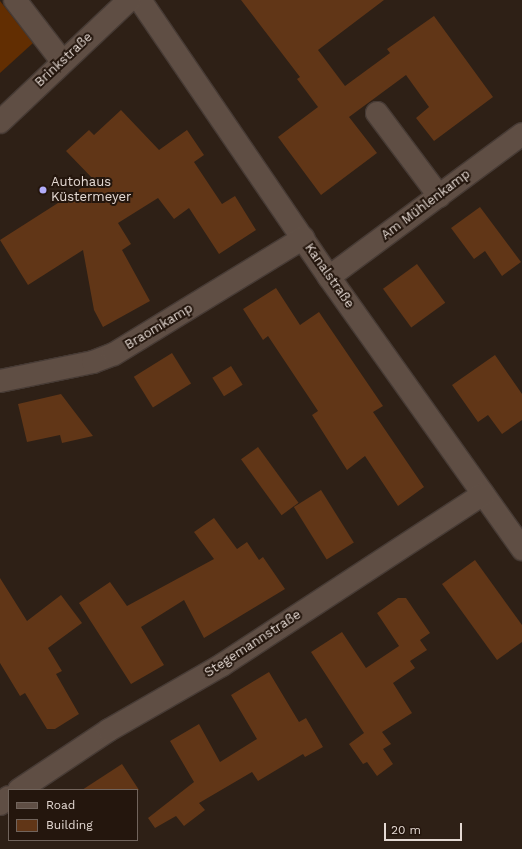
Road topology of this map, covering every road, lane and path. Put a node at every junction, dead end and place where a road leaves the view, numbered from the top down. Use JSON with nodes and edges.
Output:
{"nodes":[{"id":1,"x":15,"y":0,"type":"edge"},
{"id":2,"x":129,"y":0,"type":"edge"},
{"id":3,"x":140,"y":0,"type":"edge"},
{"id":4,"x":62,"y":61,"type":"junction"},
{"id":5,"x":377,"y":113,"type":"dead end"},
{"id":6,"x":0,"y":122,"type":"edge"},
{"id":7,"x":522,"y":134,"type":"edge"},
{"id":8,"x":438,"y":196,"type":"junction"},
{"id":9,"x":303,"y":238,"type":"junction"},
{"id":10,"x":329,"y":277,"type":"junction"},
{"id":11,"x":0,"y":381,"type":"edge"},
{"id":12,"x":483,"y":494,"type":"junction"},
{"id":13,"x":522,"y":549,"type":"edge"},
{"id":14,"x":21,"y":789,"type":"edge"},
{"id":15,"x":8,"y":798,"type":"edge"},
{"id":16,"x":0,"y":804,"type":"edge"}],
"edges":[{"from":1,"to":4,"type":"street"},
{"from":2,"to":4,"type":"street","name":"Brinkstraße"},
{"from":3,"to":9,"type":"street","name":"Kanalstraße"},
{"from":4,"to":6,"type":"street","name":"Brinkstraße"},
{"from":5,"to":8,"type":"street"},
{"from":7,"to":8,"type":"street","name":"Am Mühlenkamp"},
{"from":8,"to":10,"type":"street","name":"Am Mühlenkamp"},
{"from":9,"to":10,"type":"street","name":"Kanalstraße"},
{"from":9,"to":11,"type":"street","name":"Braomkamp"},
{"from":10,"to":12,"type":"street","name":"Kanalstraße"},
{"from":12,"to":13,"type":"street","name":"Kanalstraße"},
{"from":12,"to":14,"type":"street","name":"Stegemannstraße"},
{"from":15,"to":16,"type":"street"}]}
